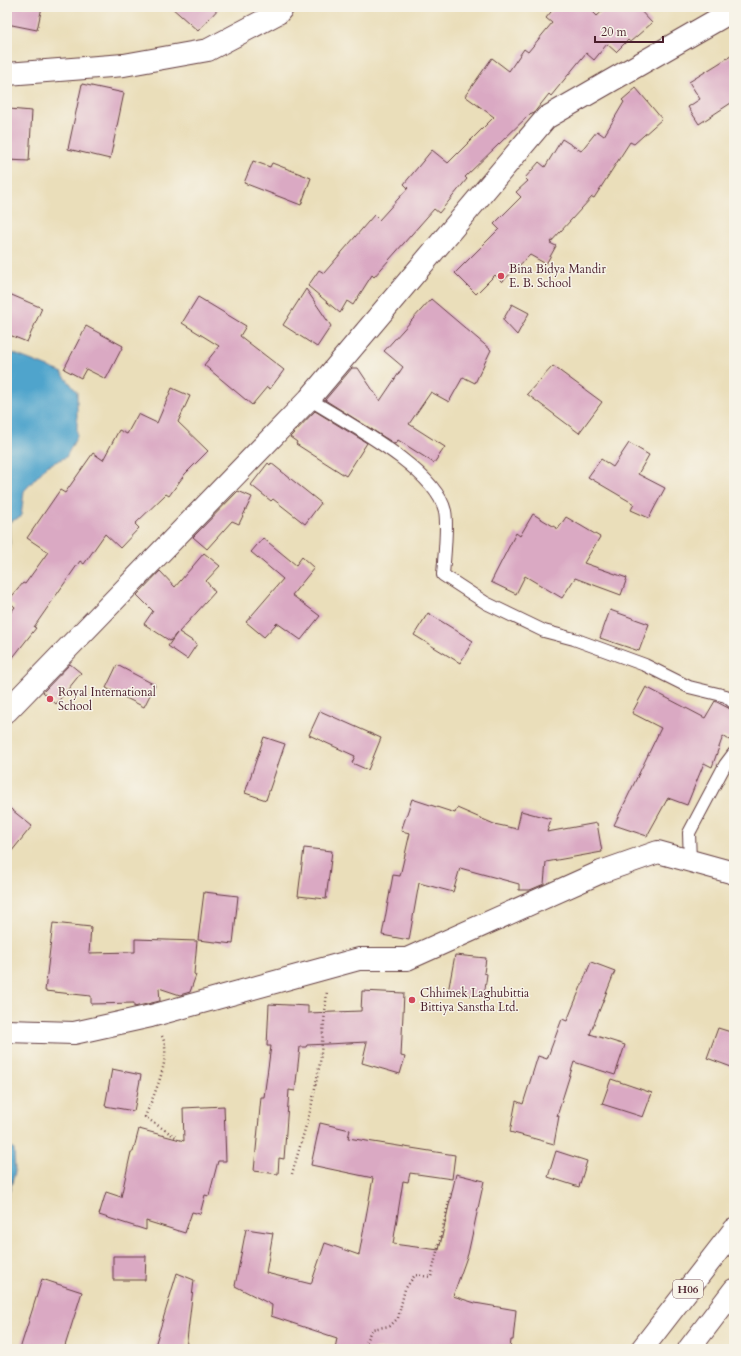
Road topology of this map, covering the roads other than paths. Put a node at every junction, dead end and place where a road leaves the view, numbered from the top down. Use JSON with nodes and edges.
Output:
{"nodes":[{"id":1,"x":283,"y":7,"type":"edge"},
{"id":2,"x":734,"y":10,"type":"edge"},
{"id":3,"x":7,"y":74,"type":"edge"},
{"id":4,"x":309,"y":399,"type":"junction"},
{"id":5,"x":734,"y":703,"type":"edge"},
{"id":6,"x":7,"y":711,"type":"edge"},
{"id":7,"x":734,"y":753,"type":"edge"},
{"id":8,"x":690,"y":862,"type":"junction"},
{"id":9,"x":734,"y":873,"type":"edge"},
{"id":10,"x":7,"y":1031,"type":"edge"},
{"id":11,"x":734,"y":1230,"type":"edge"},
{"id":12,"x":734,"y":1290,"type":"edge"},
{"id":13,"x":642,"y":1349,"type":"edge"},
{"id":14,"x":689,"y":1349,"type":"edge"}],
"edges":[{"from":1,"to":3,"type":"main road"},
{"from":2,"to":4,"type":"main road"},
{"from":4,"to":5,"type":"lane"},
{"from":4,"to":6,"type":"main road"},
{"from":7,"to":8,"type":"lane"},
{"from":8,"to":9,"type":"main road"},
{"from":8,"to":10,"type":"main road"},
{"from":11,"to":13,"type":"main road","number":"H06"},
{"from":12,"to":14,"type":"main road"}]}
